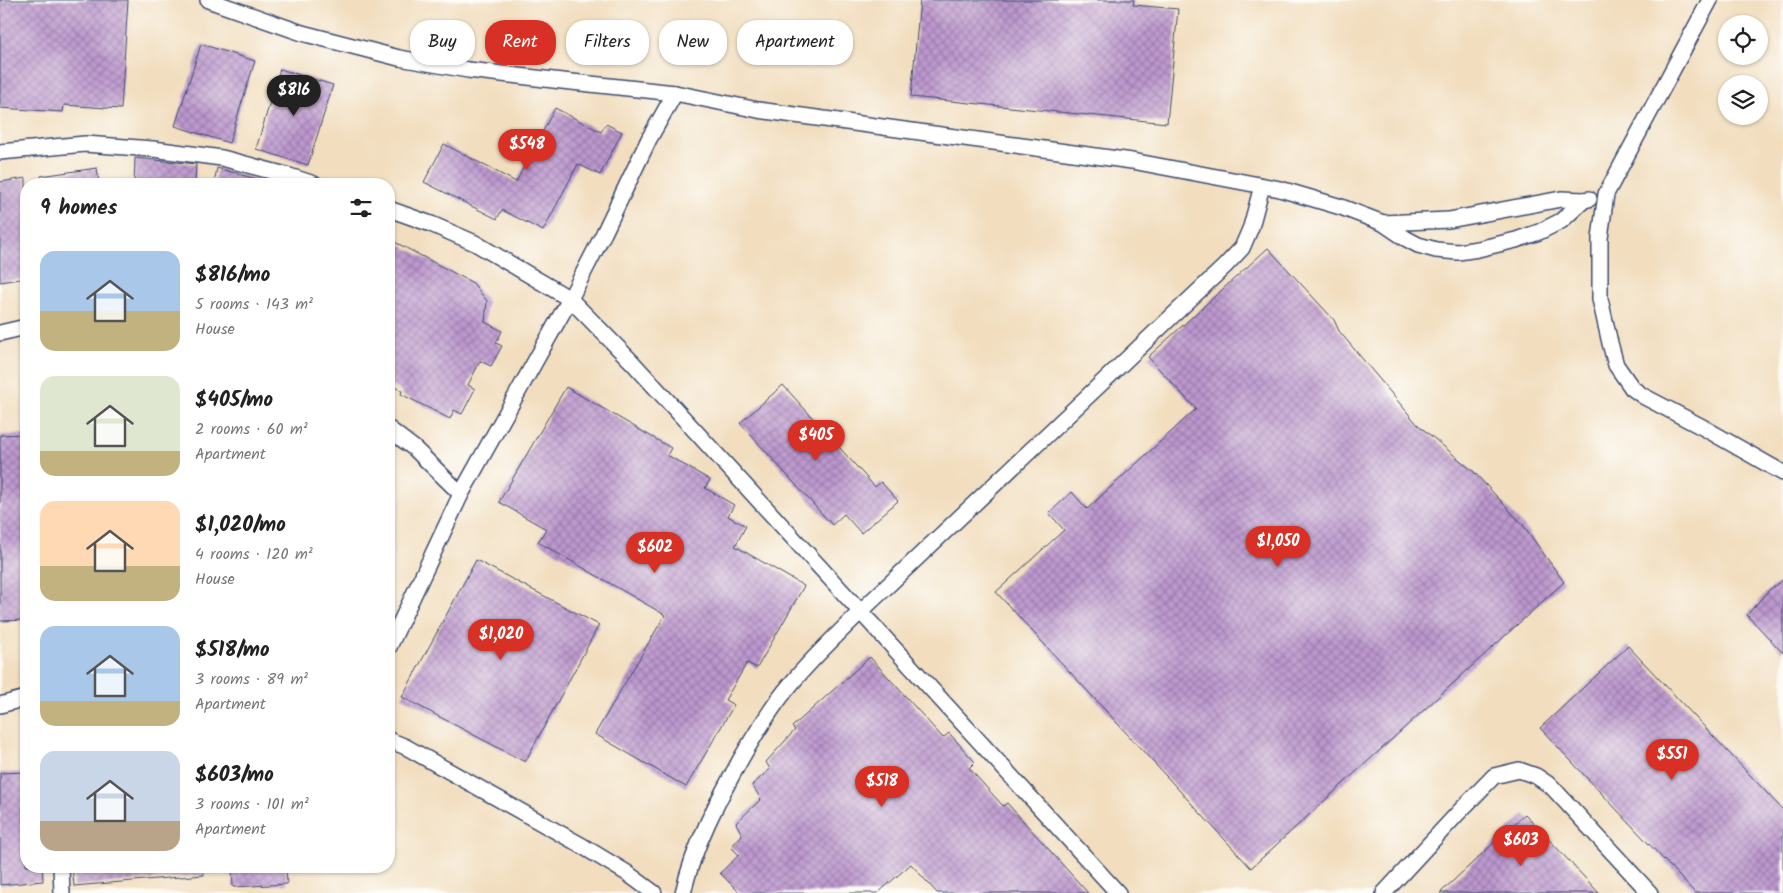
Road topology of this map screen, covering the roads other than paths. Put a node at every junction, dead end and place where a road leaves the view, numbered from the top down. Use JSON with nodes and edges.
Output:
{"nodes":[{"id":1,"x":208,"y":0,"type":"edge"},
{"id":2,"x":1710,"y":0,"type":"edge"},
{"id":3,"x":675,"y":93,"type":"junction"},
{"id":4,"x":0,"y":152,"type":"edge"},
{"id":5,"x":297,"y":178,"type":"edge"},
{"id":6,"x":1262,"y":186,"type":"junction"},
{"id":7,"x":1606,"y":194,"type":"junction"},
{"id":8,"x":1584,"y":200,"type":"junction"},
{"id":9,"x":395,"y":211,"type":"edge"},
{"id":10,"x":1383,"y":223,"type":"junction"},
{"id":11,"x":570,"y":299,"type":"junction"},
{"id":12,"x":20,"y":329,"type":"edge"},
{"id":13,"x":0,"y":333,"type":"edge"},
{"id":14,"x":395,"y":434,"type":"edge"},
{"id":15,"x":1783,"y":473,"type":"edge"},
{"id":16,"x":462,"y":494,"type":"junction"},
{"id":17,"x":860,"y":612,"type":"junction"},
{"id":18,"x":395,"y":634,"type":"edge"},
{"id":19,"x":20,"y":700,"type":"edge"},
{"id":20,"x":0,"y":705,"type":"edge"},
{"id":21,"x":395,"y":742,"type":"edge"},
{"id":22,"x":61,"y":873,"type":"edge"},
{"id":23,"x":62,"y":893,"type":"edge"},
{"id":24,"x":654,"y":893,"type":"edge"},
{"id":25,"x":682,"y":893,"type":"edge"},
{"id":26,"x":1118,"y":893,"type":"edge"},
{"id":27,"x":1384,"y":893,"type":"edge"},
{"id":28,"x":1650,"y":893,"type":"edge"}],
"edges":[{"from":1,"to":3,"type":"street"},
{"from":2,"to":7,"type":"street"},
{"from":3,"to":6,"type":"street"},
{"from":3,"to":11,"type":"street"},
{"from":4,"to":5,"type":"street"},
{"from":6,"to":10,"type":"street"},
{"from":6,"to":17,"type":"street"},
{"from":7,"to":8,"type":"street"},
{"from":7,"to":15,"type":"street"},
{"from":8,"to":10,"type":"street"},
{"from":8,"to":10,"type":"street"},
{"from":9,"to":11,"type":"street"},
{"from":11,"to":16,"type":"street"},
{"from":11,"to":17,"type":"street"},
{"from":12,"to":13,"type":"street"},
{"from":14,"to":16,"type":"street"},
{"from":16,"to":18,"type":"street"},
{"from":17,"to":25,"type":"street"},
{"from":17,"to":26,"type":"street"},
{"from":19,"to":20,"type":"street"},
{"from":21,"to":24,"type":"street"},
{"from":22,"to":23,"type":"street"},
{"from":27,"to":28,"type":"street"}]}
